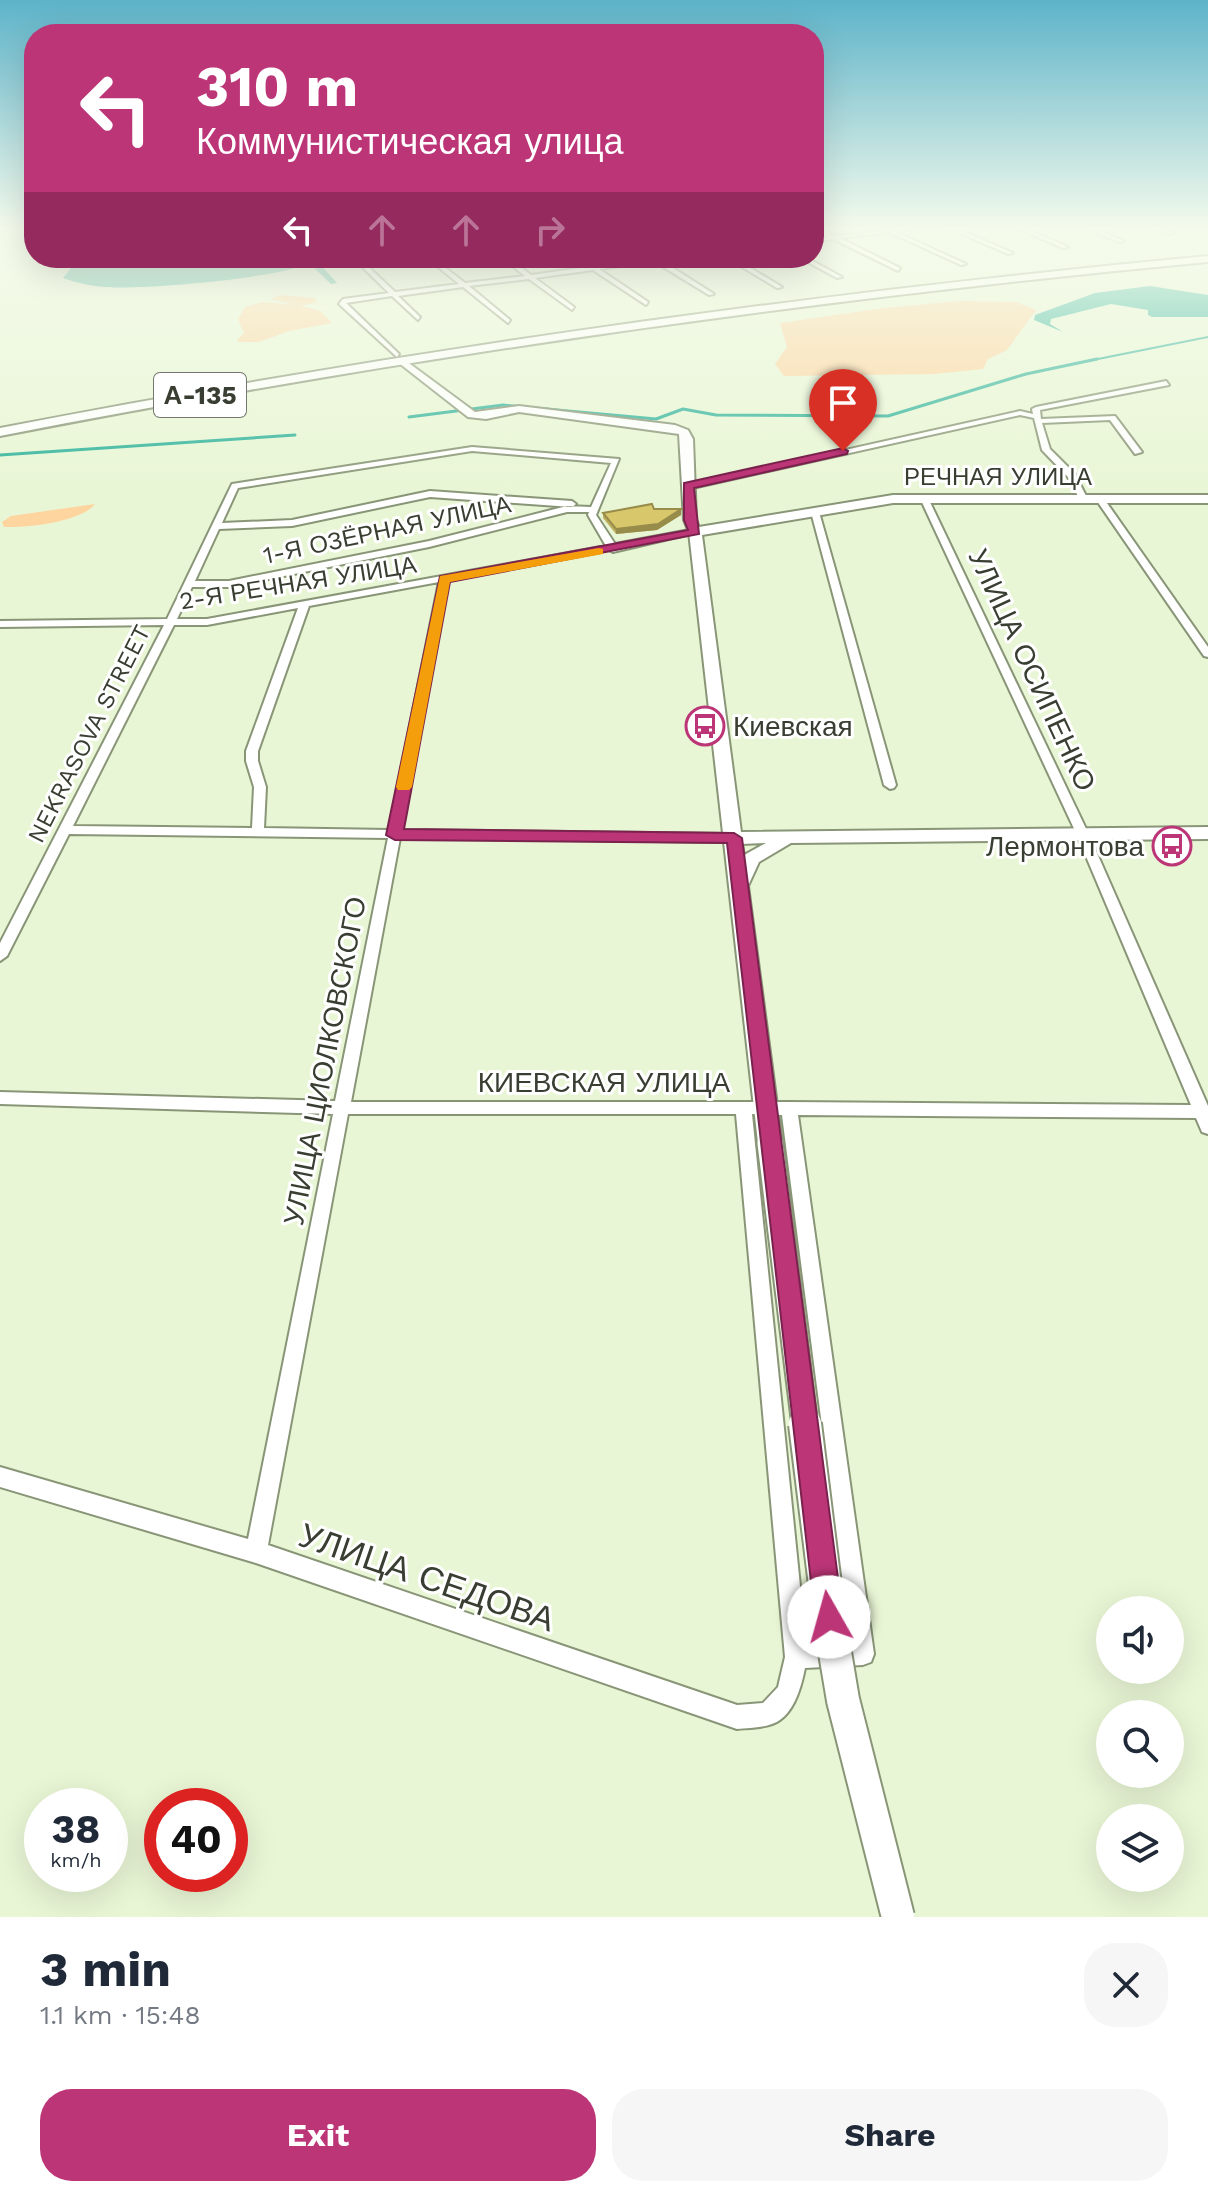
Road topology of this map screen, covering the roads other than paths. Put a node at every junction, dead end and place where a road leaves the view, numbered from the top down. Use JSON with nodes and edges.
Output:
{"nodes":[{"id":1,"x":356,"y":317,"type":"edge"},
{"id":2,"x":504,"y":317,"type":"edge"},
{"id":3,"x":654,"y":317,"type":"edge"},
{"id":4,"x":696,"y":317,"type":"edge"},
{"id":5,"x":634,"y":320,"type":"junction"},
{"id":6,"x":508,"y":321,"type":"dead end"},
{"id":7,"x":611,"y":329,"type":"junction"},
{"id":8,"x":399,"y":358,"type":"junction"},
{"id":9,"x":1166,"y":383,"type":"dead end"},
{"id":10,"x":157,"y":400,"type":"junction"},
{"id":11,"x":1037,"y":419,"type":"junction"},
{"id":12,"x":0,"y":426,"type":"edge"},
{"id":13,"x":0,"y":432,"type":"edge"},
{"id":14,"x":1138,"y":452,"type":"dead end"},
{"id":15,"x":688,"y":486,"type":"junction"},
{"id":16,"x":924,"y":498,"type":"junction"},
{"id":17,"x":1083,"y":498,"type":"junction"},
{"id":18,"x":1099,"y":498,"type":"junction"},
{"id":19,"x":1208,"y":499,"type":"edge"},
{"id":20,"x":595,"y":508,"type":"junction"},
{"id":21,"x":815,"y":512,"type":"junction"},
{"id":22,"x":216,"y":526,"type":"junction"},
{"id":23,"x":695,"y":532,"type":"junction"},
{"id":24,"x":613,"y":549,"type":"junction"},
{"id":25,"x":444,"y":579,"type":"junction"},
{"id":26,"x":188,"y":584,"type":"junction"},
{"id":27,"x":304,"y":606,"type":"junction"},
{"id":28,"x":170,"y":624,"type":"junction"},
{"id":29,"x":2,"y":626,"type":"edge"},
{"id":30,"x":1208,"y":654,"type":"edge"},
{"id":31,"x":890,"y":785,"type":"dead end"},
{"id":32,"x":64,"y":830,"type":"junction"},
{"id":33,"x":258,"y":832,"type":"junction"},
{"id":34,"x":1208,"y":833,"type":"edge"},
{"id":35,"x":395,"y":835,"type":"junction"},
{"id":36,"x":1083,"y":835,"type":"junction"},
{"id":37,"x":806,"y":837,"type":"junction"},
{"id":38,"x":734,"y":838,"type":"junction"},
{"id":39,"x":740,"y":884,"type":"junction"},
{"id":40,"x":0,"y":956,"type":"edge"},
{"id":41,"x":0,"y":1098,"type":"edge"},
{"id":42,"x":344,"y":1108,"type":"junction"},
{"id":43,"x":743,"y":1108,"type":"junction"},
{"id":44,"x":765,"y":1108,"type":"junction"},
{"id":45,"x":789,"y":1108,"type":"junction"},
{"id":46,"x":1206,"y":1117,"type":"edge"},
{"id":47,"x":0,"y":1477,"type":"edge"},
{"id":48,"x":256,"y":1552,"type":"junction"},
{"id":49,"x":796,"y":1657,"type":"junction"},
{"id":50,"x":898,"y":1917,"type":"edge"}],
"edges":[{"from":1,"to":8,"type":"street"},
{"from":2,"to":6,"type":"street"},
{"from":3,"to":5,"type":"highway","number":"А-135"},
{"from":4,"to":7,"type":"highway","number":"А-135"},
{"from":5,"to":7,"type":"highway"},
{"from":5,"to":8,"type":"highway","number":"А-135"},
{"from":7,"to":8,"type":"highway","number":"А-135"},
{"from":8,"to":10,"type":"highway","number":"А-135"},
{"from":8,"to":15,"type":"street"},
{"from":9,"to":11,"type":"street"},
{"from":10,"to":12,"type":"highway","number":"А-135"},
{"from":10,"to":13,"type":"highway","number":"А-135"},
{"from":11,"to":14,"type":"street"},
{"from":11,"to":15,"type":"street"},
{"from":11,"to":17,"type":"street"},
{"from":15,"to":23,"type":"street"},
{"from":16,"to":17,"type":"street","name":"РЕЧНАЯ УЛИЦА"},
{"from":16,"to":21,"type":"street","name":"РЕЧНАЯ УЛИЦА"},
{"from":16,"to":36,"type":"street","name":"УЛИЦА ОСИПЕНКО"},
{"from":17,"to":18,"type":"street","name":"РЕЧНАЯ УЛИЦА"},
{"from":18,"to":19,"type":"street","name":"РЕЧНАЯ УЛИЦА"},
{"from":18,"to":30,"type":"street"},
{"from":20,"to":22,"type":"street"},
{"from":20,"to":22,"type":"street","name":"NEKRASOVA STREET"},
{"from":20,"to":24,"type":"street"},
{"from":20,"to":26,"type":"street","name":"1-Я ОЗЁРНАЯ УЛИЦА"},
{"from":21,"to":23,"type":"street","name":"РЕЧНАЯ УЛИЦА"},
{"from":21,"to":31,"type":"street"},
{"from":22,"to":26,"type":"street","name":"NEKRASOVA STREET"},
{"from":23,"to":24,"type":"street","name":"2-Я РЕЧНАЯ УЛИЦА"},
{"from":23,"to":38,"type":"street"},
{"from":24,"to":25,"type":"street","name":"2-Я РЕЧНАЯ УЛИЦА"},
{"from":25,"to":27,"type":"street","name":"2-Я РЕЧНАЯ УЛИЦА"},
{"from":25,"to":35,"type":"street","name":"УЛИЦА ЦИОЛКОВСКОГО"},
{"from":26,"to":28,"type":"street","name":"NEKRASOVA STREET"},
{"from":27,"to":28,"type":"street","name":"2-Я РЕЧНАЯ УЛИЦА"},
{"from":27,"to":33,"type":"street"},
{"from":28,"to":29,"type":"street","name":"2-Я РЕЧНАЯ УЛИЦА"},
{"from":28,"to":32,"type":"street","name":"NEKRASOVA STREET"},
{"from":32,"to":33,"type":"street"},
{"from":32,"to":40,"type":"street","name":"NEKRASOVA STREET"},
{"from":33,"to":35,"type":"street"},
{"from":34,"to":36,"type":"street"},
{"from":35,"to":38,"type":"street"},
{"from":35,"to":42,"type":"street","name":"УЛИЦА ЦИОЛКОВСКОГО"},
{"from":36,"to":37,"type":"street"},
{"from":36,"to":46,"type":"street","name":"УЛИЦА ОСИПЕНКО"},
{"from":37,"to":38,"type":"street"},
{"from":37,"to":39,"type":"street"},
{"from":38,"to":39,"type":"street"},
{"from":39,"to":44,"type":"street"},
{"from":41,"to":42,"type":"street","name":"КИЕВСКАЯ УЛИЦА"},
{"from":42,"to":43,"type":"street","name":"КИЕВСКАЯ УЛИЦА"},
{"from":42,"to":48,"type":"street","name":"УЛИЦА ЦИОЛКОВСКОГО"},
{"from":43,"to":44,"type":"street","name":"КИЕВСКАЯ УЛИЦА"},
{"from":43,"to":49,"type":"street"},
{"from":44,"to":45,"type":"street","name":"КИЕВСКАЯ УЛИЦА"},
{"from":44,"to":50,"type":"street","bridge":true},
{"from":45,"to":46,"type":"street","name":"КИЕВСКАЯ УЛИЦА"},
{"from":45,"to":49,"type":"street"},
{"from":47,"to":48,"type":"street","name":"УЛИЦА СЕДОВА"},
{"from":48,"to":49,"type":"street","name":"УЛИЦА СЕДОВА"}]}
